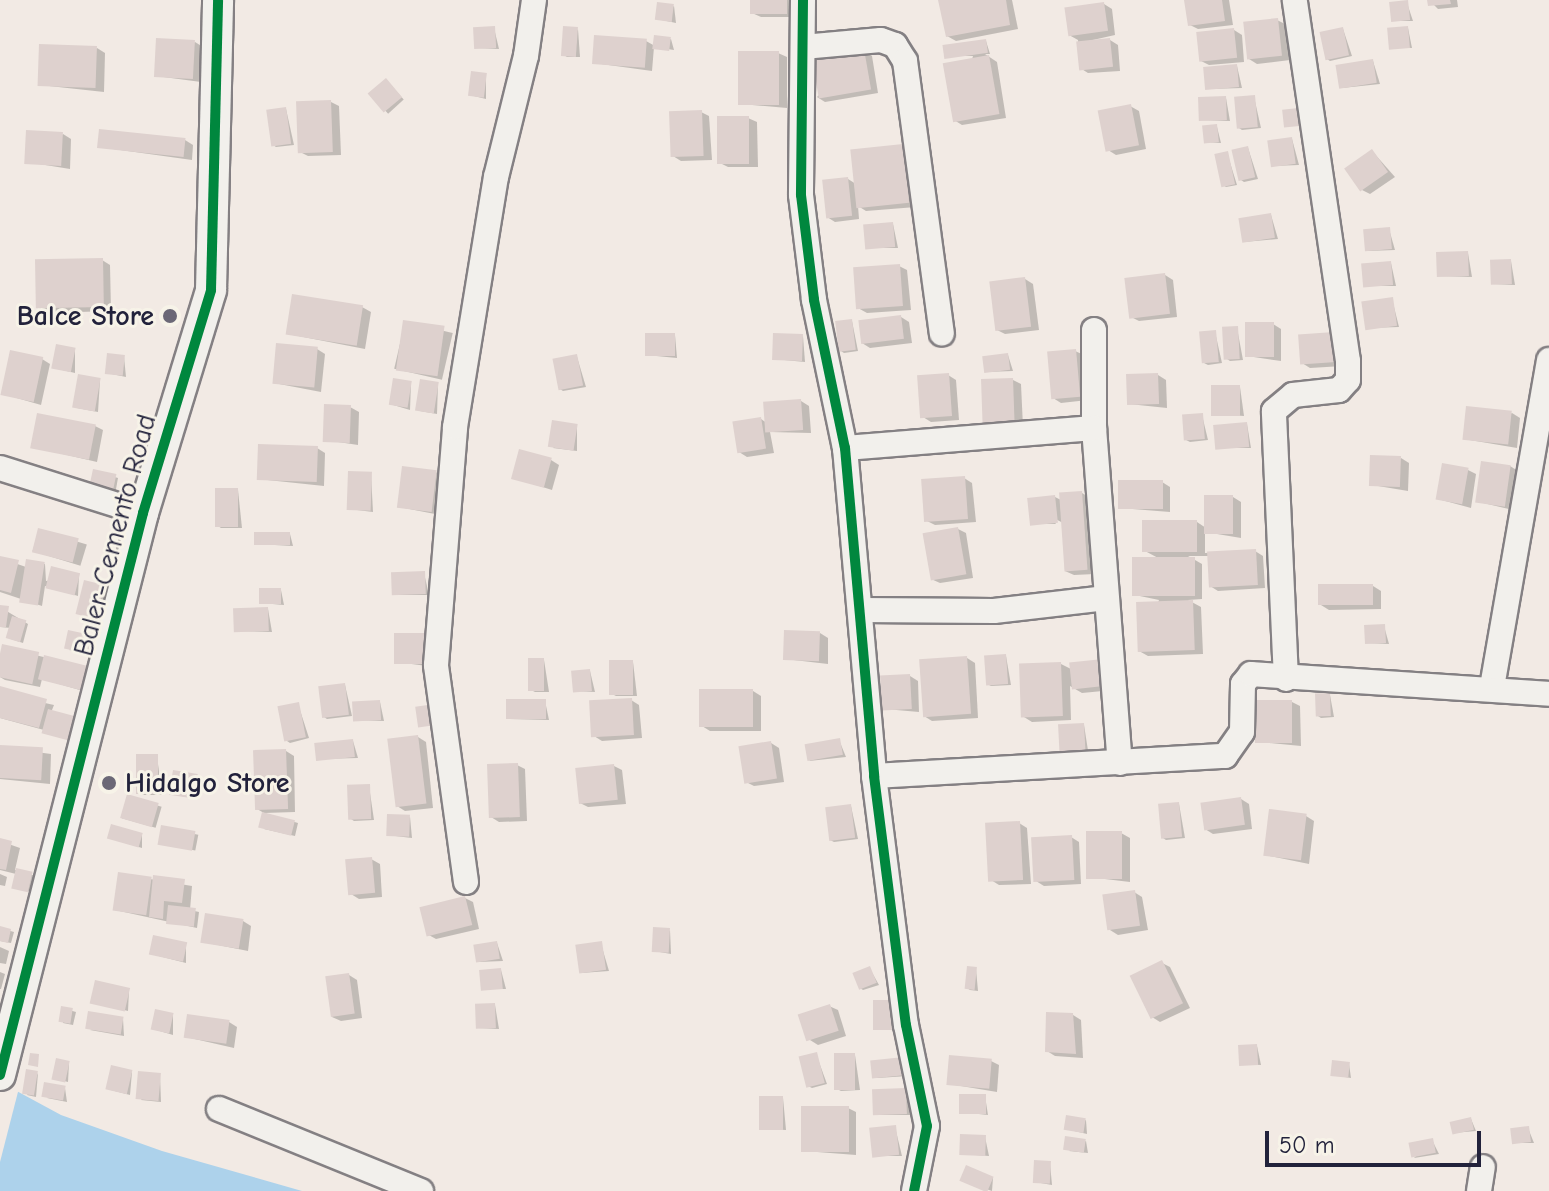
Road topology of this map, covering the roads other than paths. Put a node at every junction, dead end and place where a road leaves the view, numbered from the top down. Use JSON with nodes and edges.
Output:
{"nodes":[{"id":1,"x":218,"y":0,"type":"edge"},
{"id":2,"x":534,"y":0,"type":"edge"},
{"id":3,"x":803,"y":0,"type":"edge"},
{"id":4,"x":1295,"y":0,"type":"edge"},
{"id":5,"x":803,"y":47,"type":"junction"},
{"id":6,"x":1094,"y":330,"type":"dead end"},
{"id":7,"x":942,"y":333,"type":"dead end"},
{"id":8,"x":1549,"y":360,"type":"edge"},
{"id":9,"x":1094,"y":428,"type":"junction"},
{"id":10,"x":845,"y":448,"type":"junction"},
{"id":11,"x":0,"y":468,"type":"edge"},
{"id":12,"x":143,"y":513,"type":"junction"},
{"id":13,"x":1106,"y":598,"type":"junction"},
{"id":14,"x":862,"y":610,"type":"junction"},
{"id":15,"x":1286,"y":679,"type":"junction"},
{"id":16,"x":1492,"y":687,"type":"junction"},
{"id":17,"x":1549,"y":694,"type":"edge"},
{"id":18,"x":1120,"y":763,"type":"junction"},
{"id":19,"x":874,"y":776,"type":"junction"},
{"id":20,"x":466,"y":882,"type":"dead end"},
{"id":21,"x":3,"y":1062,"type":"edge"},
{"id":22,"x":219,"y":1109,"type":"dead end"},
{"id":23,"x":1483,"y":1167,"type":"dead end"},
{"id":24,"x":421,"y":1191,"type":"edge"},
{"id":25,"x":914,"y":1191,"type":"edge"},
{"id":26,"x":1479,"y":1191,"type":"edge"}],
"edges":[{"from":1,"to":12,"type":"street","name":"Baler-Cemento Road"},
{"from":2,"to":20,"type":"street"},
{"from":3,"to":5,"type":"street"},
{"from":4,"to":15,"type":"street"},
{"from":5,"to":7,"type":"street"},
{"from":5,"to":10,"type":"street"},
{"from":6,"to":9,"type":"street"},
{"from":8,"to":16,"type":"street"},
{"from":9,"to":10,"type":"street"},
{"from":9,"to":13,"type":"street"},
{"from":10,"to":14,"type":"street"},
{"from":11,"to":12,"type":"street"},
{"from":12,"to":21,"type":"street","name":"Baler-Cemento Road"},
{"from":13,"to":14,"type":"street"},
{"from":13,"to":18,"type":"street"},
{"from":14,"to":19,"type":"street"},
{"from":15,"to":16,"type":"street"},
{"from":15,"to":18,"type":"street"},
{"from":16,"to":17,"type":"street"},
{"from":18,"to":19,"type":"street"},
{"from":19,"to":25,"type":"street"},
{"from":22,"to":24,"type":"street"},
{"from":23,"to":26,"type":"street"}]}
